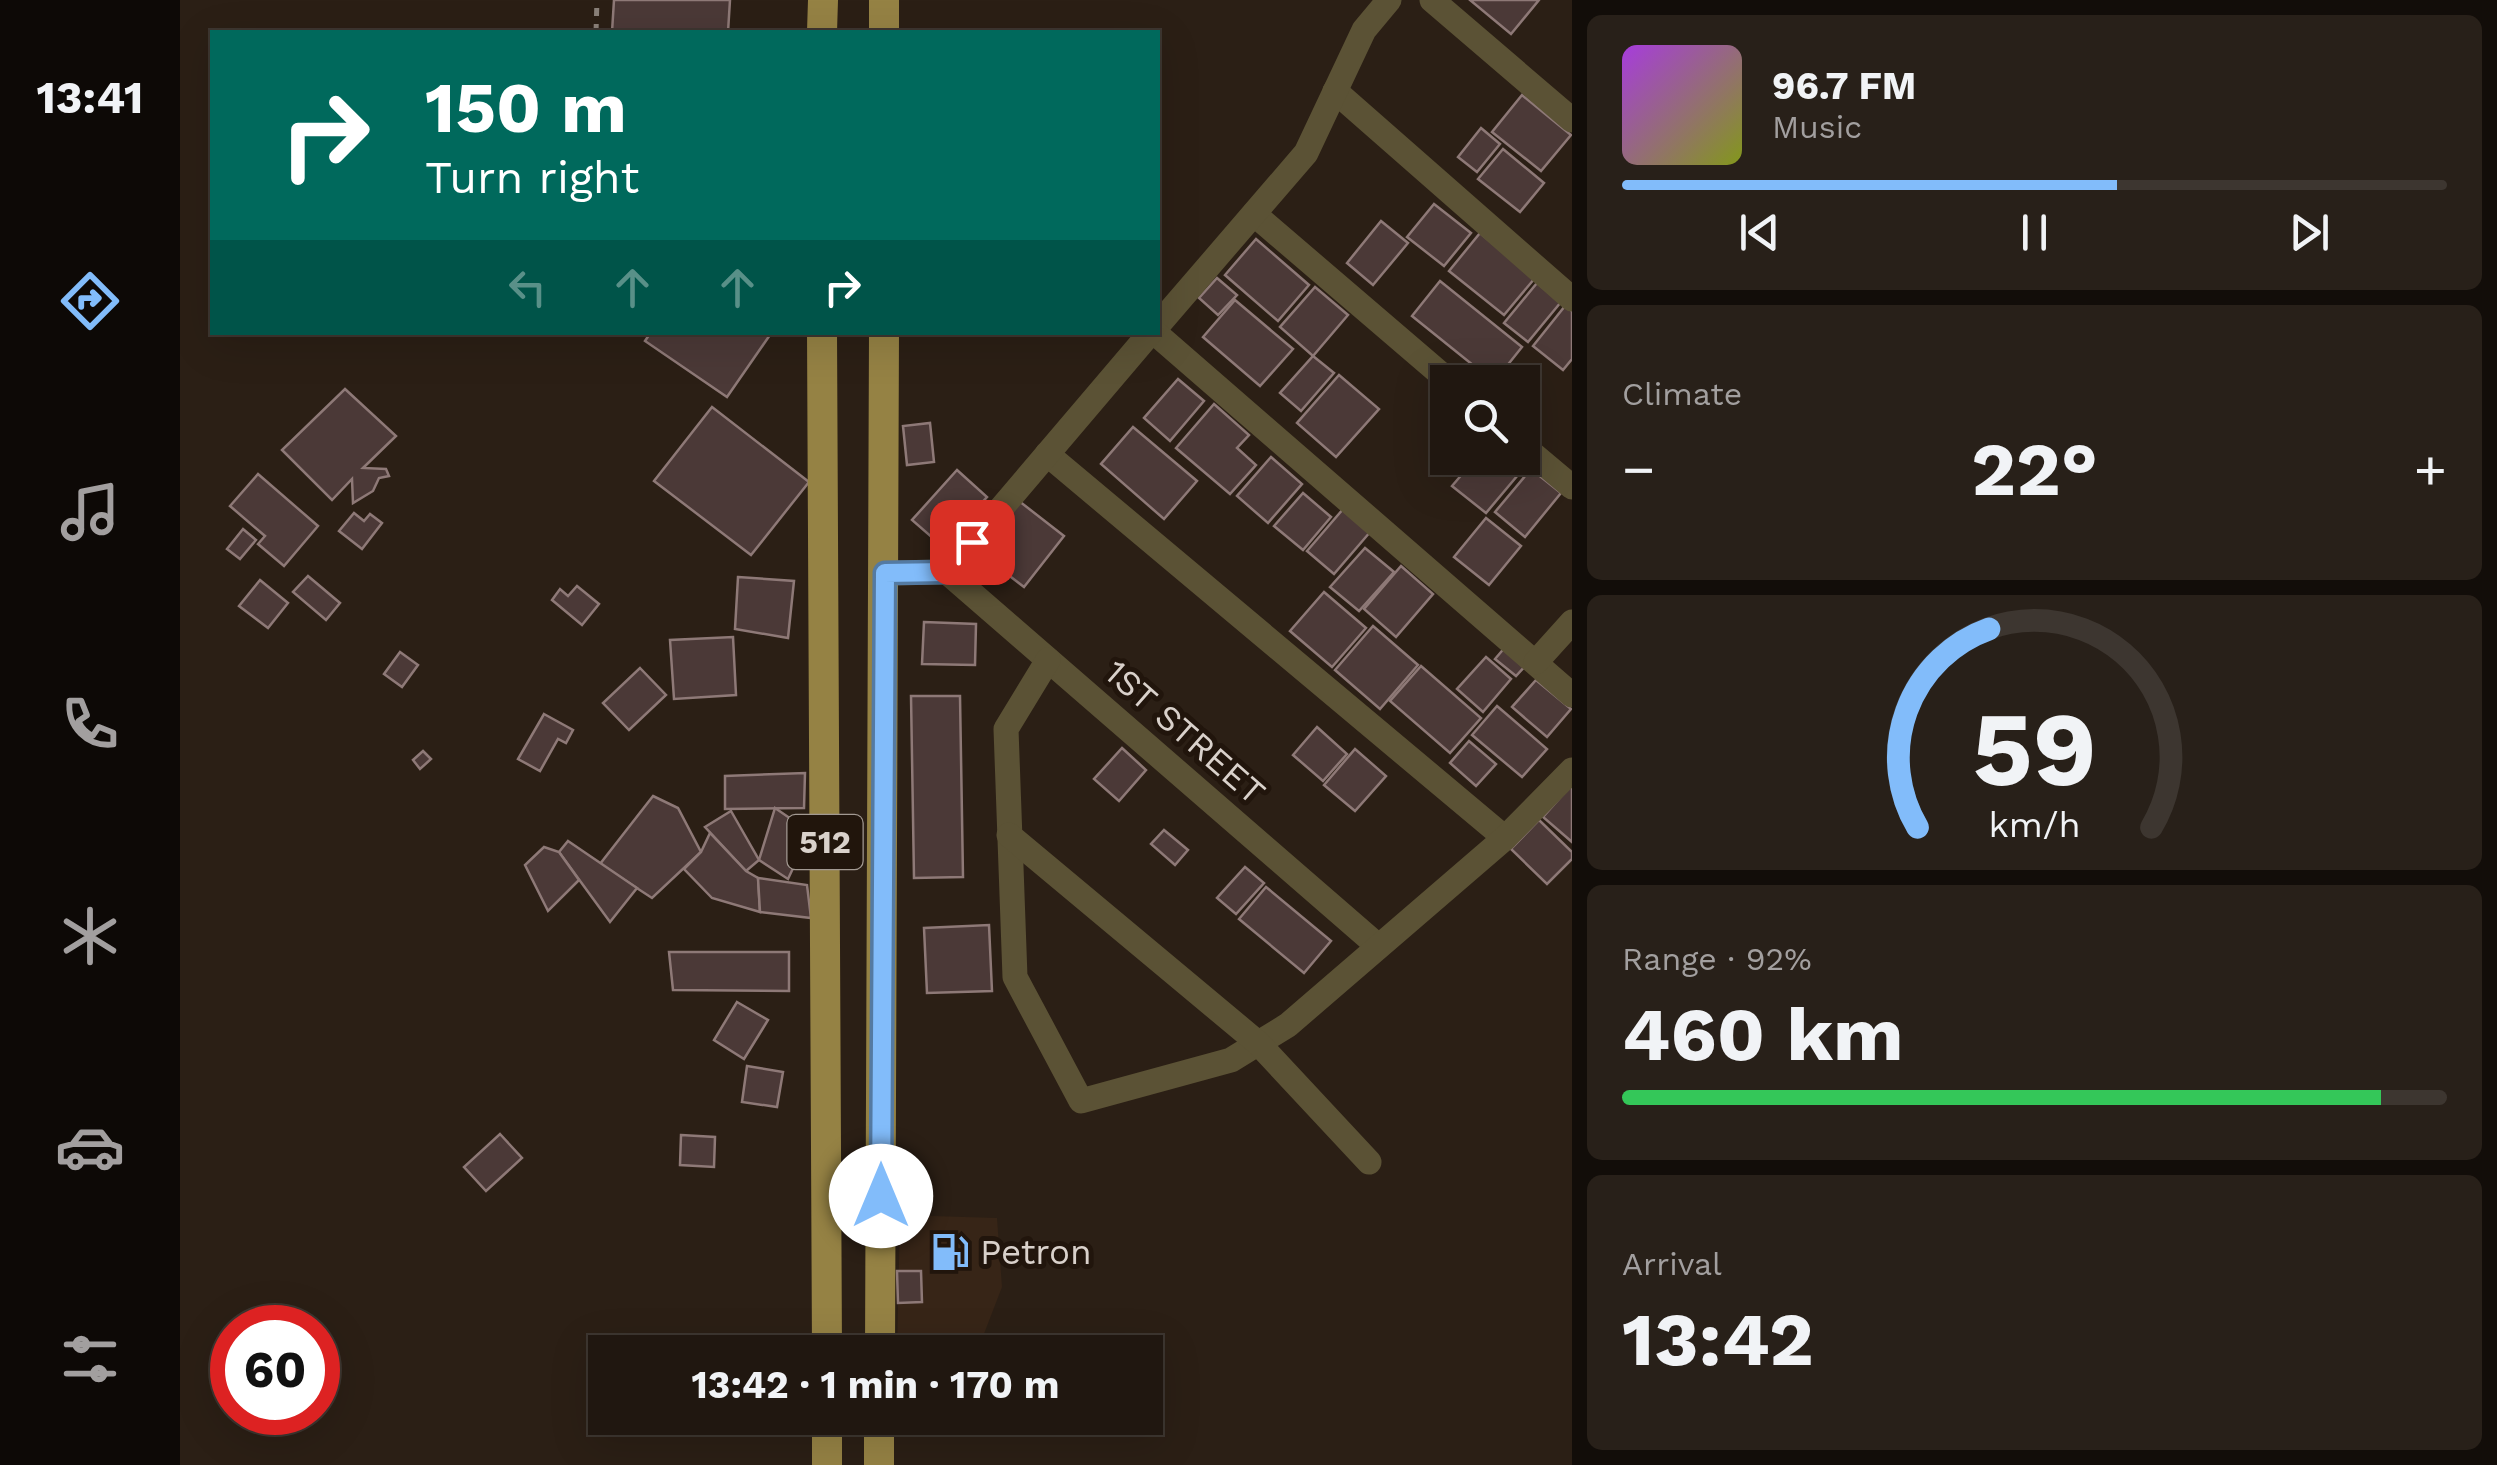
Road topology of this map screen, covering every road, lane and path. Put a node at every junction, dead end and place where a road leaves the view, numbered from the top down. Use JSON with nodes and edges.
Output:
{"nodes":[{"id":1,"x":597,"y":0,"type":"edge"},
{"id":2,"x":823,"y":0,"type":"edge"},
{"id":3,"x":884,"y":0,"type":"edge"},
{"id":4,"x":1390,"y":0,"type":"edge"},
{"id":5,"x":1432,"y":0,"type":"edge"},
{"id":6,"x":596,"y":30,"type":"edge"},
{"id":7,"x":822,"y":30,"type":"edge"},
{"id":8,"x":884,"y":30,"type":"edge"},
{"id":9,"x":1335,"y":91,"type":"junction"},
{"id":10,"x":1572,"y":120,"type":"edge"},
{"id":11,"x":1254,"y":214,"type":"junction"},
{"id":12,"x":1572,"y":300,"type":"edge"},
{"id":13,"x":1160,"y":323,"type":"edge"},
{"id":14,"x":822,"y":335,"type":"edge"},
{"id":15,"x":884,"y":335,"type":"edge"},
{"id":16,"x":1149,"y":335,"type":"edge"},
{"id":17,"x":1155,"y":335,"type":"edge"},
{"id":18,"x":1430,"y":365,"type":"edge"},
{"id":19,"x":1047,"y":454,"type":"junction"},
{"id":20,"x":1540,"y":460,"type":"edge"},
{"id":21,"x":1572,"y":488,"type":"edge"},
{"id":22,"x":947,"y":572,"type":"junction"},
{"id":23,"x":885,"y":573,"type":"junction"},
{"id":24,"x":1572,"y":622,"type":"edge"},
{"id":25,"x":1048,"y":660,"type":"junction"},
{"id":26,"x":1536,"y":662,"type":"junction"},
{"id":27,"x":1572,"y":695,"type":"edge"},
{"id":28,"x":1572,"y":770,"type":"edge"},
{"id":29,"x":1010,"y":835,"type":"junction"},
{"id":30,"x":1505,"y":838,"type":"junction"},
{"id":31,"x":1378,"y":946,"type":"junction"},
{"id":32,"x":1258,"y":1044,"type":"junction"},
{"id":33,"x":1369,"y":1162,"type":"dead end"},
{"id":34,"x":826,"y":1335,"type":"edge"},
{"id":35,"x":880,"y":1335,"type":"edge"},
{"id":36,"x":827,"y":1435,"type":"edge"},
{"id":37,"x":879,"y":1435,"type":"edge"},
{"id":38,"x":827,"y":1465,"type":"edge"},
{"id":39,"x":879,"y":1465,"type":"edge"}],
"edges":[{"from":1,"to":6,"type":"path"},
{"from":2,"to":7,"type":"main road"},
{"from":3,"to":8,"type":"main road"},
{"from":4,"to":9,"type":"street"},
{"from":5,"to":10,"type":"street"},
{"from":9,"to":11,"type":"street"},
{"from":9,"to":12,"type":"street"},
{"from":11,"to":13,"type":"street"},
{"from":11,"to":18,"type":"street"},
{"from":14,"to":34,"type":"main road","number":"512"},
{"from":15,"to":23,"type":"main road","number":"512"},
{"from":16,"to":19,"type":"street"},
{"from":17,"to":26,"type":"street"},
{"from":19,"to":22,"type":"street"},
{"from":19,"to":30,"type":"street"},
{"from":20,"to":21,"type":"street"},
{"from":22,"to":23,"type":"street"},
{"from":22,"to":25,"type":"street","name":"1ST STREET"},
{"from":23,"to":35,"type":"main road","number":"512"},
{"from":24,"to":26,"type":"street"},
{"from":25,"to":29,"type":"street"},
{"from":25,"to":31,"type":"street","name":"1ST STREET"},
{"from":26,"to":27,"type":"street"},
{"from":28,"to":30,"type":"street"},
{"from":29,"to":32,"type":"street"},
{"from":29,"to":32,"type":"street"},
{"from":30,"to":31,"type":"street"},
{"from":31,"to":32,"type":"street"},
{"from":32,"to":33,"type":"street"},
{"from":36,"to":38,"type":"main road"},
{"from":37,"to":39,"type":"main road"}]}
